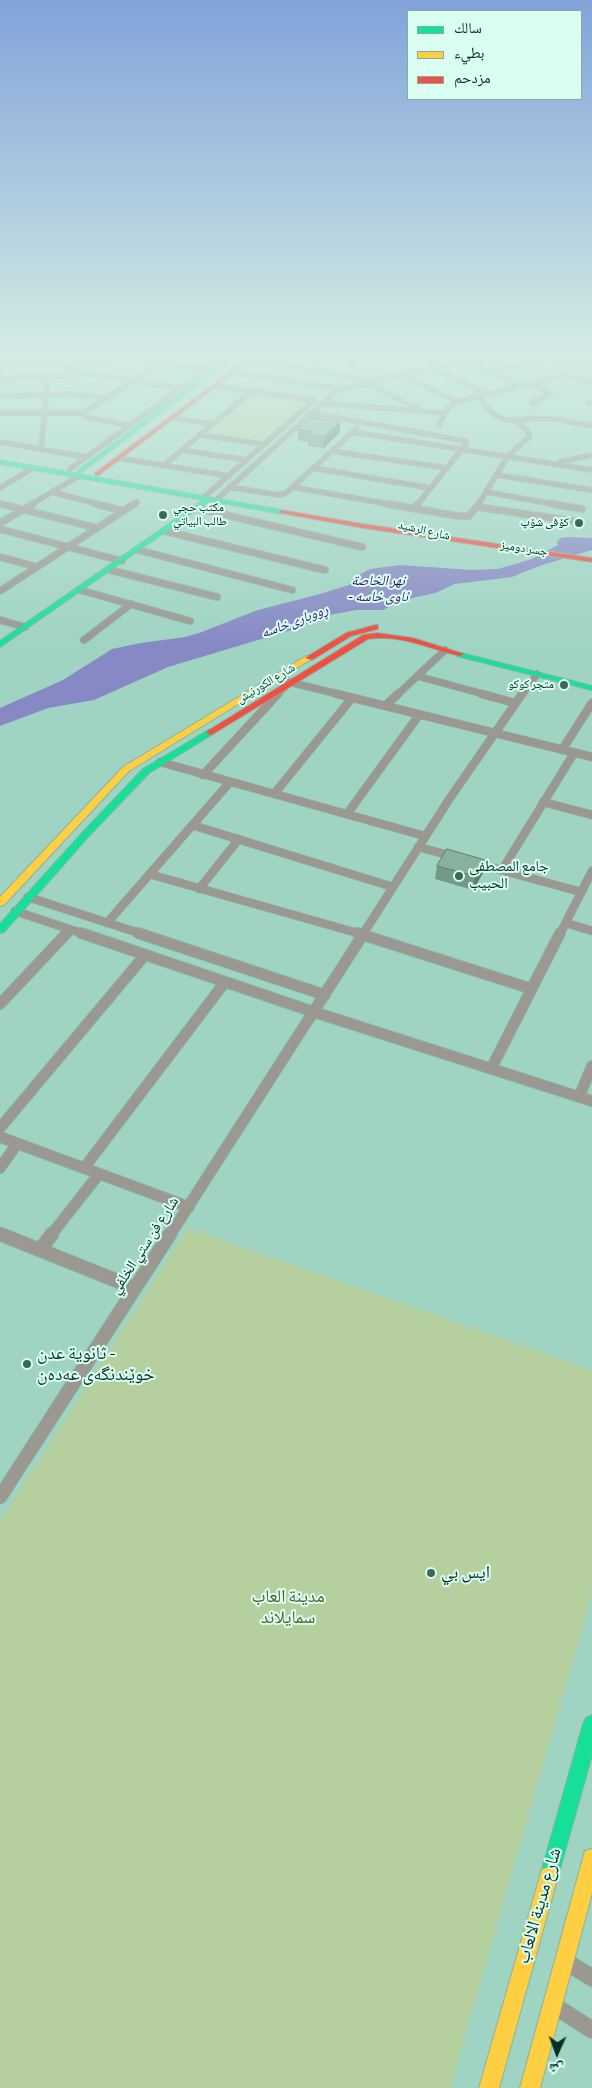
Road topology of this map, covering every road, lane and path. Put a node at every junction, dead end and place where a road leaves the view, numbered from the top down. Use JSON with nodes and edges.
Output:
{"nodes":[{"id":1,"x":44,"y":450,"type":"edge"},
{"id":2,"x":101,"y":450,"type":"edge"},
{"id":3,"x":128,"y":450,"type":"edge"},
{"id":4,"x":182,"y":450,"type":"edge"},
{"id":5,"x":185,"y":450,"type":"edge"},
{"id":6,"x":257,"y":450,"type":"edge"},
{"id":7,"x":269,"y":450,"type":"edge"},
{"id":8,"x":462,"y":450,"type":"edge"},
{"id":9,"x":465,"y":450,"type":"edge"},
{"id":10,"x":514,"y":450,"type":"edge"},
{"id":11,"x":331,"y":451,"type":"joint"},
{"id":12,"x":592,"y":455,"type":"edge"},
{"id":13,"x":508,"y":456,"type":"junction"},
{"id":14,"x":0,"y":457,"type":"edge"},
{"id":15,"x":118,"y":458,"type":"junction"},
{"id":16,"x":246,"y":460,"type":"junction"},
{"id":17,"x":0,"y":462,"type":"edge"},
{"id":18,"x":554,"y":463,"type":"junction"},
{"id":19,"x":164,"y":465,"type":"junction"},
{"id":20,"x":32,"y":468,"type":"junction"},
{"id":21,"x":80,"y":468,"type":"junction"},
{"id":22,"x":313,"y":468,"type":"junction"},
{"id":23,"x":447,"y":468,"type":"junction"},
{"id":24,"x":592,"y":470,"type":"edge"},
{"id":25,"x":99,"y":472,"type":"junction"},
{"id":26,"x":230,"y":474,"type":"junction"},
{"id":27,"x":243,"y":475,"type":"junction"},
{"id":28,"x":497,"y":475,"type":"junction"},
{"id":29,"x":292,"y":487,"type":"junction"},
{"id":30,"x":0,"y":488,"type":"edge"},
{"id":31,"x":430,"y":488,"type":"junction"},
{"id":32,"x":592,"y":490,"type":"edge"},
{"id":33,"x":52,"y":492,"type":"junction"},
{"id":34,"x":486,"y":492,"type":"junction"},
{"id":35,"x":215,"y":495,"type":"junction"},
{"id":36,"x":137,"y":502,"type":"dead end"},
{"id":37,"x":0,"y":504,"type":"edge"},
{"id":38,"x":478,"y":507,"type":"junction"},
{"id":39,"x":196,"y":508,"type":"junction"},
{"id":40,"x":414,"y":508,"type":"junction"},
{"id":41,"x":582,"y":509,"type":"dead end"},
{"id":42,"x":22,"y":510,"type":"junction"},
{"id":43,"x":124,"y":510,"type":"junction"},
{"id":44,"x":578,"y":522,"type":"dead end"},
{"id":45,"x":0,"y":523,"type":"edge"},
{"id":46,"x":97,"y":528,"type":"junction"},
{"id":47,"x":0,"y":529,"type":"edge"},
{"id":48,"x":164,"y":530,"type":"junction"},
{"id":49,"x":456,"y":538,"type":"joint"},
{"id":50,"x":68,"y":547,"type":"junction"},
{"id":51,"x":362,"y":547,"type":"dead end"},
{"id":52,"x":138,"y":550,"type":"junction"},
{"id":53,"x":0,"y":557,"type":"edge"},
{"id":54,"x":592,"y":560,"type":"edge"},
{"id":55,"x":122,"y":561,"type":"junction"},
{"id":56,"x":38,"y":567,"type":"junction"},
{"id":57,"x":110,"y":570,"type":"junction"},
{"id":58,"x":325,"y":570,"type":"dead end"},
{"id":59,"x":1,"y":589,"type":"edge"},
{"id":60,"x":80,"y":590,"type":"junction"},
{"id":61,"x":292,"y":590,"type":"dead end"},
{"id":62,"x":217,"y":597,"type":"dead end"},
{"id":63,"x":131,"y":604,"type":"junction"},
{"id":64,"x":0,"y":620,"type":"edge"},
{"id":65,"x":190,"y":620,"type":"dead end"},
{"id":66,"x":25,"y":627,"type":"junction"},
{"id":67,"x":84,"y":640,"type":"dead end"},
{"id":68,"x":0,"y":645,"type":"edge"},
{"id":69,"x":445,"y":650,"type":"junction"},
{"id":70,"x":537,"y":674,"type":"junction"},
{"id":71,"x":417,"y":676,"type":"junction"},
{"id":72,"x":592,"y":678,"type":"edge"},
{"id":73,"x":289,"y":682,"type":"junction"},
{"id":74,"x":592,"y":688,"type":"edge"},
{"id":75,"x":352,"y":698,"type":"junction"},
{"id":76,"x":515,"y":703,"type":"junction"},
{"id":77,"x":592,"y":704,"type":"edge"},
{"id":78,"x":385,"y":706,"type":"junction"},
{"id":79,"x":419,"y":715,"type":"junction"},
{"id":80,"x":493,"y":733,"type":"junction"},
{"id":81,"x":562,"y":750,"type":"junction"},
{"id":82,"x":574,"y":753,"type":"junction"},
{"id":83,"x":592,"y":758,"type":"edge"},
{"id":84,"x":160,"y":762,"type":"junction"},
{"id":85,"x":203,"y":774,"type":"junction"},
{"id":86,"x":230,"y":782,"type":"junction"},
{"id":87,"x":274,"y":794,"type":"junction"},
{"id":88,"x":96,"y":800,"type":"junction"},
{"id":89,"x":543,"y":802,"type":"junction"},
{"id":90,"x":114,"y":805,"type":"junction"},
{"id":91,"x":347,"y":814,"type":"junction"},
{"id":92,"x":592,"y":815,"type":"edge"},
{"id":93,"x":192,"y":825,"type":"junction"},
{"id":94,"x":425,"y":836,"type":"junction"},
{"id":95,"x":239,"y":840,"type":"junction"},
{"id":96,"x":418,"y":847,"type":"junction"},
{"id":97,"x":502,"y":870,"type":"junction"},
{"id":98,"x":592,"y":872,"type":"edge"},
{"id":99,"x":149,"y":874,"type":"junction"},
{"id":100,"x":589,"y":884,"type":"edge"},
{"id":101,"x":393,"y":887,"type":"junction"},
{"id":102,"x":199,"y":888,"type":"junction"},
{"id":103,"x":582,"y":892,"type":"junction"},
{"id":104,"x":28,"y":897,"type":"junction"},
{"id":105,"x":0,"y":903,"type":"edge"},
{"id":106,"x":15,"y":911,"type":"junction"},
{"id":107,"x":107,"y":923,"type":"junction"},
{"id":108,"x":566,"y":923,"type":"junction"},
{"id":109,"x":0,"y":930,"type":"edge"},
{"id":110,"x":70,"y":930,"type":"junction"},
{"id":111,"x":592,"y":931,"type":"edge"},
{"id":112,"x":363,"y":935,"type":"junction"},
{"id":113,"x":145,"y":955,"type":"junction"},
{"id":114,"x":225,"y":982,"type":"junction"},
{"id":115,"x":532,"y":989,"type":"junction"},
{"id":116,"x":325,"y":995,"type":"junction"},
{"id":117,"x":0,"y":1004,"type":"edge"},
{"id":118,"x":314,"y":1012,"type":"junction"},
{"id":119,"x":592,"y":1066,"type":"edge"},
{"id":120,"x":492,"y":1069,"type":"junction"},
{"id":121,"x":579,"y":1097,"type":"junction"},
{"id":122,"x":592,"y":1101,"type":"edge"},
{"id":123,"x":0,"y":1128,"type":"edge"},
{"id":124,"x":0,"y":1137,"type":"edge"},
{"id":125,"x":17,"y":1144,"type":"junction"},
{"id":126,"x":0,"y":1168,"type":"edge"},
{"id":127,"x":84,"y":1168,"type":"junction"},
{"id":128,"x":99,"y":1174,"type":"junction"},
{"id":129,"x":189,"y":1207,"type":"junction"},
{"id":130,"x":0,"y":1234,"type":"edge"},
{"id":131,"x":40,"y":1250,"type":"junction"},
{"id":132,"x":135,"y":1288,"type":"junction"},
{"id":133,"x":0,"y":1497,"type":"edge"},
{"id":134,"x":592,"y":1724,"type":"edge"},
{"id":135,"x":592,"y":1858,"type":"edge"},
{"id":136,"x":565,"y":1961,"type":"junction"},
{"id":137,"x":592,"y":1978,"type":"edge"},
{"id":138,"x":552,"y":2004,"type":"junction"},
{"id":139,"x":592,"y":2030,"type":"edge"},
{"id":140,"x":489,"y":2088,"type":"edge"},
{"id":141,"x":530,"y":2088,"type":"edge"}],
"edges":[{"from":1,"to":21,"type":"street"},
{"from":2,"to":21,"type":"main road"},
{"from":3,"to":15,"type":"main road"},
{"from":4,"to":19,"type":"street"},
{"from":5,"to":16,"type":"street"},
{"from":6,"to":16,"type":"street"},
{"from":7,"to":27,"type":"street"},
{"from":8,"to":23,"type":"street"},
{"from":9,"to":13,"type":"street"},
{"from":10,"to":13,"type":"street"},
{"from":11,"to":22,"type":"street"},
{"from":11,"to":23,"type":"street"},
{"from":12,"to":18,"type":"street"},
{"from":13,"to":18,"type":"street"},
{"from":13,"to":28,"type":"street"},
{"from":14,"to":21,"type":"main road","name":"شارع الرشيد"},
{"from":15,"to":19,"type":"street"},
{"from":15,"to":25,"type":"main road"},
{"from":16,"to":26,"type":"street"},
{"from":17,"to":20,"type":"main road","name":"شارع الرشيد"},
{"from":18,"to":24,"type":"street"},
{"from":19,"to":26,"type":"street"},
{"from":20,"to":21,"type":"main road","name":"شارع الرشيد"},
{"from":20,"to":30,"type":"street"},
{"from":21,"to":25,"type":"main road","name":"شارع الرشيد"},
{"from":21,"to":33,"type":"street"},
{"from":21,"to":35,"type":"main road","name":"شارع الرشيد"},
{"from":22,"to":29,"type":"street"},
{"from":22,"to":31,"type":"street"},
{"from":23,"to":31,"type":"street"},
{"from":25,"to":35,"type":"main road","name":"شارع الرشيد"},
{"from":26,"to":27,"type":"street"},
{"from":26,"to":35,"type":"street"},
{"from":27,"to":35,"type":"street"},
{"from":28,"to":32,"type":"street"},
{"from":28,"to":34,"type":"street"},
{"from":29,"to":35,"type":"street"},
{"from":29,"to":40,"type":"street"},
{"from":31,"to":40,"type":"street"},
{"from":33,"to":42,"type":"street"},
{"from":33,"to":43,"type":"street"},
{"from":34,"to":38,"type":"street"},
{"from":34,"to":41,"type":"street"},
{"from":35,"to":39,"type":"main road"},
{"from":35,"to":49,"type":"main road","name":"شارع الرشيد"},
{"from":36,"to":43,"type":"street"},
{"from":37,"to":42,"type":"street"},
{"from":38,"to":40,"type":"street"},
{"from":38,"to":44,"type":"street"},
{"from":39,"to":48,"type":"main road"},
{"from":39,"to":51,"type":"street"},
{"from":42,"to":45,"type":"street"},
{"from":42,"to":46,"type":"street"},
{"from":43,"to":46,"type":"street"},
{"from":46,"to":50,"type":"street"},
{"from":47,"to":50,"type":"street"},
{"from":48,"to":52,"type":"main road"},
{"from":48,"to":58,"type":"street"},
{"from":49,"to":54,"type":"main road","name":"جسر دوميز"},
{"from":50,"to":55,"type":"street"},
{"from":50,"to":56,"type":"street"},
{"from":52,"to":55,"type":"main road"},
{"from":52,"to":61,"type":"street"},
{"from":53,"to":56,"type":"street"},
{"from":55,"to":57,"type":"main road"},
{"from":56,"to":59,"type":"street"},
{"from":57,"to":60,"type":"main road"},
{"from":57,"to":62,"type":"street"},
{"from":60,"to":63,"type":"street"},
{"from":60,"to":66,"type":"main road"},
{"from":63,"to":65,"type":"street"},
{"from":63,"to":67,"type":"street"},
{"from":64,"to":66,"type":"street"},
{"from":66,"to":68,"type":"main road"},
{"from":69,"to":70,"type":"main road","name":"شارع الكورنيش"},
{"from":69,"to":71,"type":"street"},
{"from":69,"to":73,"type":"main road","name":"شارع الكورنيش"},
{"from":70,"to":74,"type":"main road","name":"شارع الكورنيش"},
{"from":70,"to":76,"type":"street","name":"شارع فن ستي الخلفي"},
{"from":71,"to":76,"type":"street"},
{"from":71,"to":78,"type":"street"},
{"from":72,"to":88,"type":"main road","name":"شارع الكورنيش"},
{"from":73,"to":75,"type":"street"},
{"from":73,"to":84,"type":"main road","name":"شارع الكورنيش"},
{"from":73,"to":85,"type":"street"},
{"from":75,"to":78,"type":"street"},
{"from":75,"to":87,"type":"street"},
{"from":76,"to":80,"type":"street","name":"شارع فن ستي الخلفي"},
{"from":77,"to":81,"type":"street"},
{"from":78,"to":79,"type":"street"},
{"from":79,"to":80,"type":"street"},
{"from":79,"to":91,"type":"street"},
{"from":80,"to":81,"type":"street"},
{"from":80,"to":94,"type":"street","name":"شارع فن ستي الخلفي"},
{"from":81,"to":82,"type":"street"},
{"from":82,"to":83,"type":"street"},
{"from":82,"to":89,"type":"street"},
{"from":84,"to":85,"type":"street"},
{"from":84,"to":90,"type":"main road","name":"شارع الكورنيش"},
{"from":85,"to":86,"type":"street"},
{"from":86,"to":87,"type":"street"},
{"from":86,"to":93,"type":"street"},
{"from":87,"to":91,"type":"street"},
{"from":88,"to":90,"type":"main road"},
{"from":88,"to":105,"type":"main road","name":"شارع الكورنيش"},
{"from":89,"to":92,"type":"street"},
{"from":89,"to":97,"type":"street"},
{"from":90,"to":104,"type":"main road","name":"شارع الكورنيش"},
{"from":91,"to":94,"type":"street"},
{"from":93,"to":95,"type":"street"},
{"from":93,"to":99,"type":"street"},
{"from":94,"to":96,"type":"street","name":"شارع فن ستي الخلفي"},
{"from":95,"to":101,"type":"street"},
{"from":95,"to":102,"type":"street"},
{"from":96,"to":97,"type":"street"},
{"from":96,"to":101,"type":"street","name":"شارع فن ستي الخلفي"},
{"from":97,"to":103,"type":"street"},
{"from":98,"to":100,"type":"street"},
{"from":99,"to":102,"type":"street"},
{"from":99,"to":107,"type":"street"},
{"from":100,"to":103,"type":"street"},
{"from":101,"to":112,"type":"street","name":"شارع فن ستي الخلفي"},
{"from":102,"to":112,"type":"street"},
{"from":103,"to":108,"type":"street"},
{"from":104,"to":106,"type":"main road","name":"شارع الكورنيش"},
{"from":104,"to":107,"type":"street"},
{"from":106,"to":109,"type":"main road","name":"شارع الكورنيش"},
{"from":106,"to":110,"type":"street"},
{"from":107,"to":116,"type":"street"},
{"from":108,"to":111,"type":"street"},
{"from":108,"to":115,"type":"street"},
{"from":110,"to":113,"type":"street"},
{"from":110,"to":117,"type":"street"},
{"from":112,"to":115,"type":"street"},
{"from":112,"to":116,"type":"street","name":"شارع فن ستي الخلفي"},
{"from":113,"to":114,"type":"street"},
{"from":113,"to":123,"type":"street"},
{"from":114,"to":118,"type":"street"},
{"from":114,"to":127,"type":"street"},
{"from":115,"to":120,"type":"street"},
{"from":116,"to":118,"type":"street","name":"شارع فن ستي الخلفي"},
{"from":118,"to":120,"type":"street"},
{"from":118,"to":129,"type":"street","name":"شارع فن ستي الخلفي"},
{"from":119,"to":121,"type":"street"},
{"from":120,"to":121,"type":"street"},
{"from":121,"to":122,"type":"street"},
{"from":124,"to":125,"type":"street"},
{"from":125,"to":126,"type":"street"},
{"from":125,"to":127,"type":"street"},
{"from":127,"to":128,"type":"street"},
{"from":128,"to":129,"type":"street"},
{"from":128,"to":131,"type":"street"},
{"from":129,"to":132,"type":"street","name":"شارع فن ستي الخلفي"},
{"from":130,"to":131,"type":"street"},
{"from":131,"to":132,"type":"street"},
{"from":132,"to":133,"type":"street","name":"شارع فن ستي الخلفي"},
{"from":134,"to":140,"type":"main road","name":"شارع مدينة الالعاب"},
{"from":135,"to":136,"type":"main road"},
{"from":136,"to":137,"type":"street"},
{"from":136,"to":138,"type":"main road"},
{"from":138,"to":139,"type":"street"},
{"from":138,"to":141,"type":"main road"}]}
